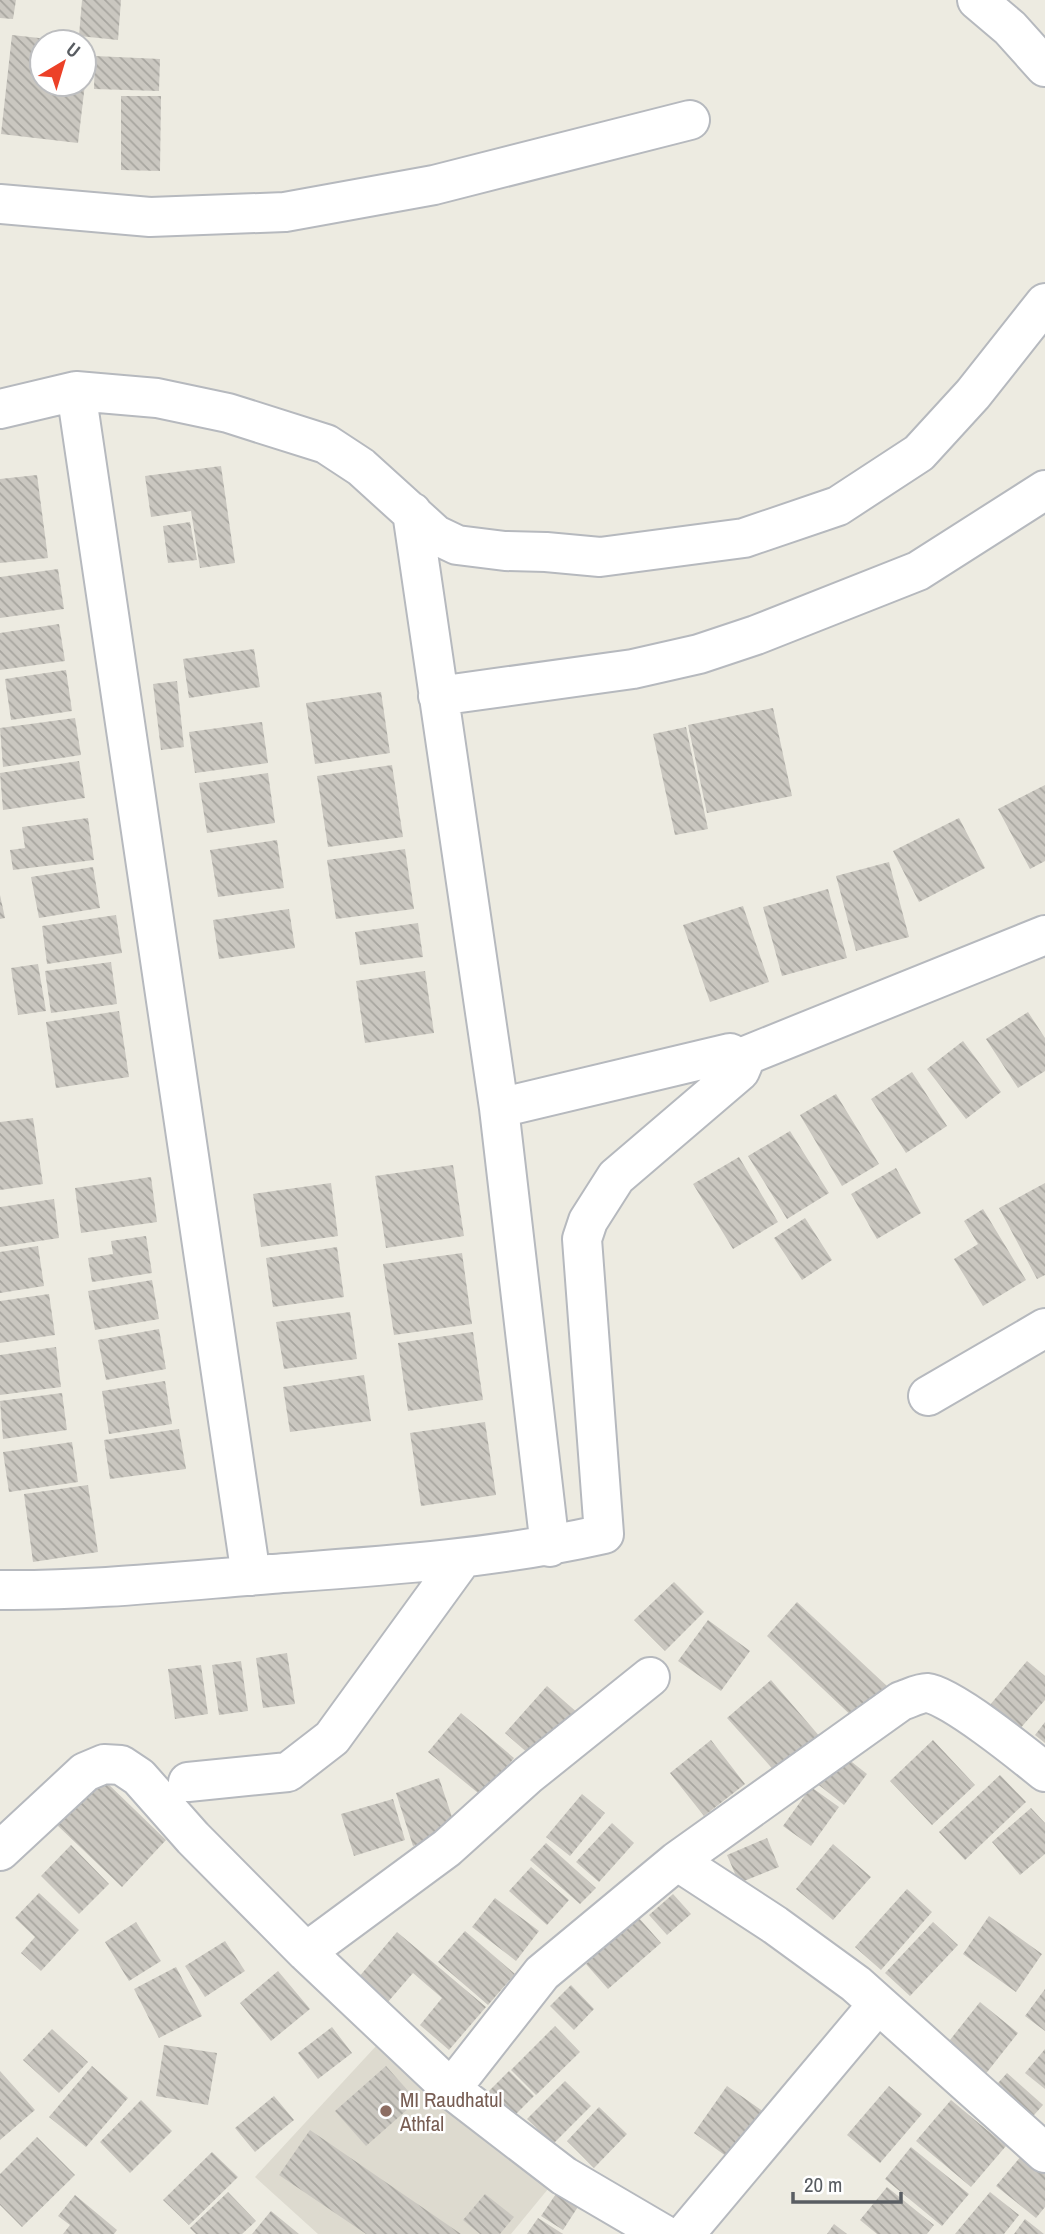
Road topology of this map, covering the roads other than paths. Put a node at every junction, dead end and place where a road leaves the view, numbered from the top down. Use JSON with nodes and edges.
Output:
{"nodes":[{"id":1,"x":978,"y":0,"type":"edge"},
{"id":2,"x":1045,"y":67,"type":"edge"},
{"id":3,"x":690,"y":120,"type":"dead end"},
{"id":4,"x":0,"y":204,"type":"edge"},
{"id":5,"x":1045,"y":303,"type":"edge"},
{"id":6,"x":76,"y":391,"type":"junction"},
{"id":7,"x":0,"y":409,"type":"edge"},
{"id":8,"x":1045,"y":490,"type":"edge"},
{"id":9,"x":412,"y":512,"type":"junction"},
{"id":10,"x":438,"y":696,"type":"junction"},
{"id":11,"x":1045,"y":935,"type":"edge"},
{"id":12,"x":740,"y":1058,"type":"junction"},
{"id":13,"x":499,"y":1108,"type":"junction"},
{"id":14,"x":1045,"y":1328,"type":"edge"},
{"id":15,"x":928,"y":1396,"type":"dead end"},
{"id":16,"x":550,"y":1546,"type":"junction"},
{"id":17,"x":462,"y":1559,"type":"junction"},
{"id":18,"x":251,"y":1576,"type":"junction"},
{"id":19,"x":0,"y":1590,"type":"edge"},
{"id":20,"x":650,"y":1677,"type":"dead end"},
{"id":21,"x":1045,"y":1772,"type":"edge"},
{"id":22,"x":188,"y":1782,"type":"dead end"},
{"id":23,"x":0,"y":1851,"type":"edge"},
{"id":24,"x":677,"y":1861,"type":"junction"},
{"id":25,"x":306,"y":1952,"type":"junction"},
{"id":26,"x":878,"y":2004,"type":"junction"},
{"id":27,"x":451,"y":2089,"type":"junction"},
{"id":28,"x":1045,"y":2152,"type":"edge"},
{"id":29,"x":663,"y":2234,"type":"edge"},
{"id":30,"x":685,"y":2234,"type":"edge"}],
"edges":[{"from":1,"to":2,"type":"street"},
{"from":3,"to":4,"type":"street"},
{"from":5,"to":9,"type":"street"},
{"from":6,"to":7,"type":"street"},
{"from":6,"to":9,"type":"street"},
{"from":6,"to":18,"type":"street"},
{"from":8,"to":10,"type":"street"},
{"from":9,"to":10,"type":"street"},
{"from":10,"to":13,"type":"street"},
{"from":11,"to":12,"type":"street"},
{"from":12,"to":13,"type":"street"},
{"from":12,"to":16,"type":"street"},
{"from":13,"to":16,"type":"street"},
{"from":14,"to":15,"type":"street"},
{"from":16,"to":17,"type":"street"},
{"from":17,"to":18,"type":"street"},
{"from":17,"to":22,"type":"street"},
{"from":18,"to":19,"type":"street"},
{"from":20,"to":25,"type":"street"},
{"from":21,"to":24,"type":"street"},
{"from":23,"to":25,"type":"street"},
{"from":24,"to":26,"type":"street"},
{"from":24,"to":27,"type":"street"},
{"from":25,"to":27,"type":"street"},
{"from":26,"to":28,"type":"street"},
{"from":26,"to":30,"type":"street"},
{"from":27,"to":29,"type":"street"}]}
